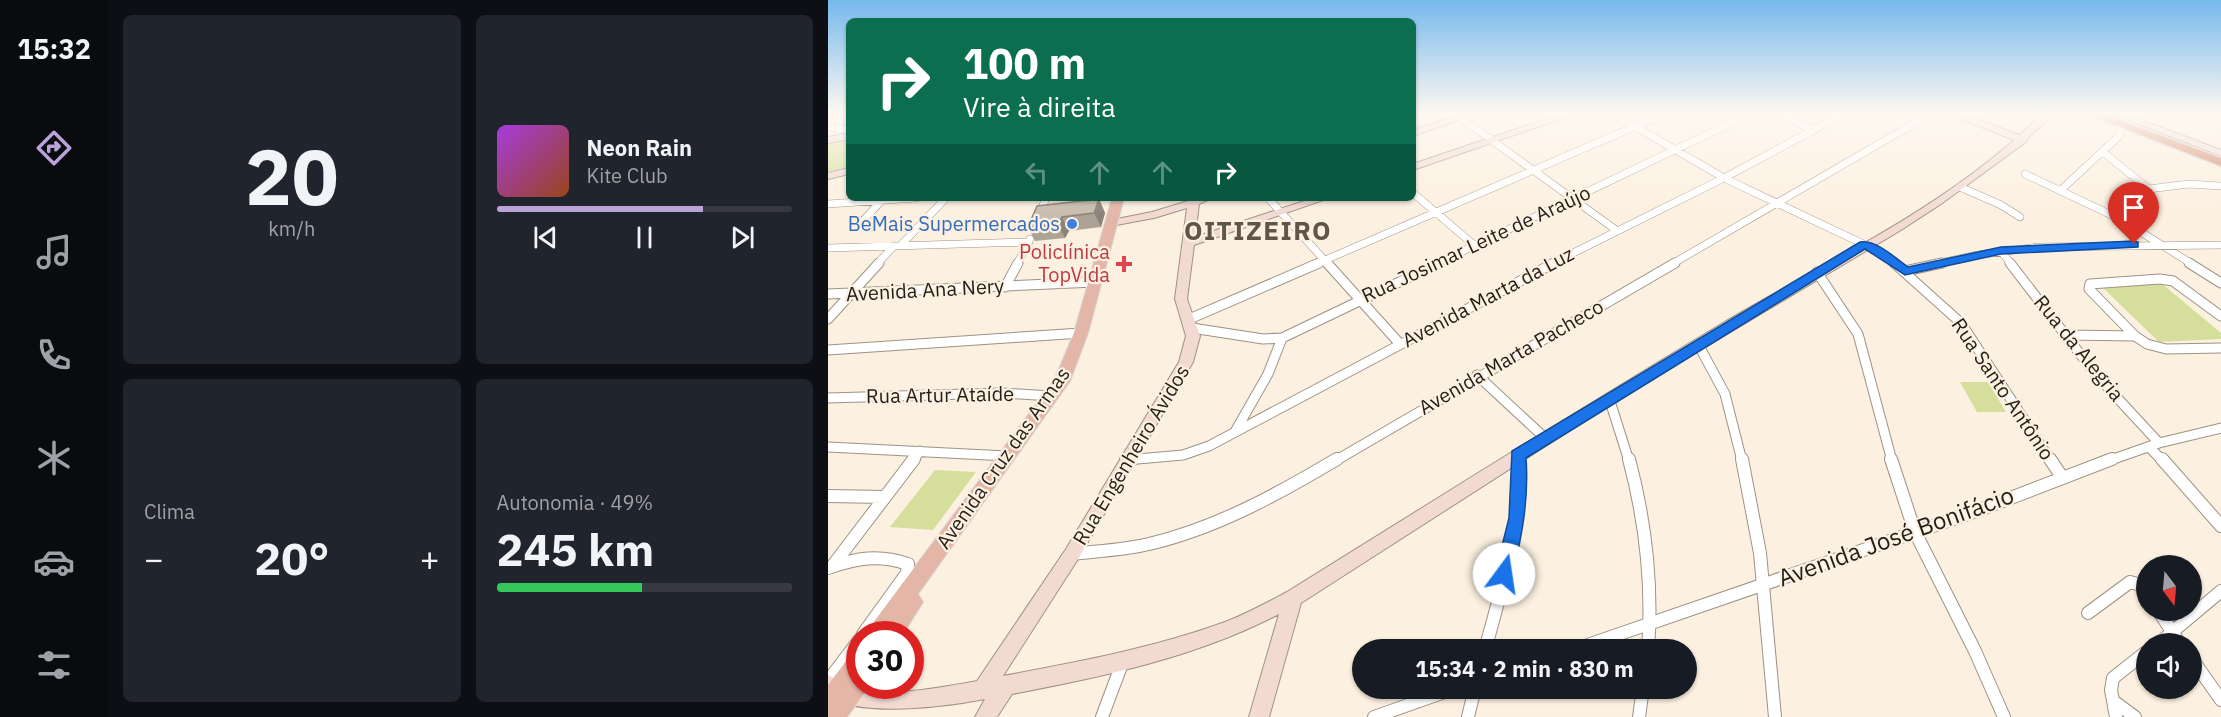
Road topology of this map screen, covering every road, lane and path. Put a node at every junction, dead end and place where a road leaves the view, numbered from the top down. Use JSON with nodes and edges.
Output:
{"nodes":[{"id":1,"x":1475,"y":146,"type":"edge"},
{"id":2,"x":1499,"y":146,"type":"edge"},
{"id":3,"x":1589,"y":146,"type":"edge"},
{"id":4,"x":1670,"y":146,"type":"edge"},
{"id":5,"x":1683,"y":146,"type":"edge"},
{"id":6,"x":1783,"y":146,"type":"edge"},
{"id":7,"x":1876,"y":146,"type":"edge"},
{"id":8,"x":2014,"y":146,"type":"edge"},
{"id":9,"x":2110,"y":146,"type":"edge"},
{"id":10,"x":2187,"y":146,"type":"edge"},
{"id":11,"x":2202,"y":146,"type":"edge"},
{"id":12,"x":1676,"y":150,"type":"junction"},
{"id":13,"x":2104,"y":153,"type":"junction"},
{"id":14,"x":2221,"y":153,"type":"edge"},
{"id":15,"x":2221,"y":160,"type":"edge"},
{"id":16,"x":1416,"y":166,"type":"edge"},
{"id":17,"x":1532,"y":171,"type":"junction"},
{"id":18,"x":2025,"y":174,"type":"dead end"},
{"id":19,"x":833,"y":175,"type":"edge"},
{"id":20,"x":1724,"y":178,"type":"junction"},
{"id":21,"x":828,"y":184,"type":"edge"},
{"id":22,"x":2221,"y":186,"type":"edge"},
{"id":23,"x":1960,"y":187,"type":"junction"},
{"id":24,"x":2149,"y":189,"type":"junction"},
{"id":25,"x":2061,"y":190,"type":"junction"},
{"id":26,"x":1416,"y":196,"type":"edge"},
{"id":27,"x":1570,"y":199,"type":"junction"},
{"id":28,"x":880,"y":201,"type":"joint"},
{"id":29,"x":943,"y":201,"type":"edge"},
{"id":30,"x":1045,"y":201,"type":"edge"},
{"id":31,"x":1118,"y":201,"type":"edge"},
{"id":32,"x":1125,"y":201,"type":"edge"},
{"id":33,"x":1271,"y":201,"type":"edge"},
{"id":34,"x":1315,"y":201,"type":"edge"},
{"id":35,"x":828,"y":204,"type":"edge"},
{"id":36,"x":1193,"y":204,"type":"edge"},
{"id":37,"x":1777,"y":205,"type":"junction"},
{"id":38,"x":1281,"y":213,"type":"junction"},
{"id":39,"x":1435,"y":213,"type":"junction"},
{"id":40,"x":2020,"y":218,"type":"dead end"},
{"id":41,"x":1038,"y":220,"type":"edge"},
{"id":42,"x":1116,"y":222,"type":"junction"},
{"id":43,"x":860,"y":224,"type":"dead end"},
{"id":44,"x":2135,"y":229,"type":"junction"},
{"id":45,"x":1616,"y":230,"type":"junction"},
{"id":46,"x":1033,"y":231,"type":"edge"},
{"id":47,"x":1029,"y":242,"type":"junction"},
{"id":48,"x":1187,"y":243,"type":"junction"},
{"id":49,"x":2157,"y":244,"type":"junction"},
{"id":50,"x":1474,"y":245,"type":"junction"},
{"id":51,"x":1864,"y":245,"type":"junction"},
{"id":52,"x":2221,"y":245,"type":"edge"},
{"id":53,"x":897,"y":246,"type":"junction"},
{"id":54,"x":828,"y":248,"type":"edge"},
{"id":55,"x":2001,"y":250,"type":"junction"},
{"id":56,"x":1324,"y":262,"type":"junction"},
{"id":57,"x":1817,"y":272,"type":"junction"},
{"id":58,"x":1905,"y":272,"type":"junction"},
{"id":59,"x":1095,"y":282,"type":"junction"},
{"id":60,"x":2221,"y":283,"type":"edge"},
{"id":61,"x":1005,"y":286,"type":"junction"},
{"id":62,"x":852,"y":293,"type":"junction"},
{"id":63,"x":828,"y":294,"type":"edge"},
{"id":64,"x":1358,"y":300,"type":"junction"},
{"id":65,"x":2221,"y":316,"type":"edge"},
{"id":66,"x":828,"y":319,"type":"edge"},
{"id":67,"x":1190,"y":324,"type":"junction"},
{"id":68,"x":1081,"y":333,"type":"junction"},
{"id":69,"x":2067,"y":335,"type":"junction"},
{"id":70,"x":2135,"y":336,"type":"junction"},
{"id":71,"x":1281,"y":338,"type":"junction"},
{"id":72,"x":1400,"y":344,"type":"junction"},
{"id":73,"x":1698,"y":344,"type":"junction"},
{"id":74,"x":2221,"y":348,"type":"edge"},
{"id":75,"x":828,"y":350,"type":"edge"},
{"id":76,"x":1477,"y":375,"type":"junction"},
{"id":77,"x":1051,"y":396,"type":"junction"},
{"id":78,"x":828,"y":398,"type":"edge"},
{"id":79,"x":1609,"y":398,"type":"junction"},
{"id":80,"x":2221,"y":428,"type":"edge"},
{"id":81,"x":1236,"y":431,"type":"junction"},
{"id":82,"x":1545,"y":438,"type":"junction"},
{"id":83,"x":2154,"y":445,"type":"junction"},
{"id":84,"x":828,"y":447,"type":"edge"},
{"id":85,"x":920,"y":451,"type":"junction"},
{"id":86,"x":1007,"y":456,"type":"junction"},
{"id":87,"x":1518,"y":456,"type":"junction"},
{"id":88,"x":1126,"y":460,"type":"junction"},
{"id":89,"x":2062,"y":477,"type":"junction"},
{"id":90,"x":828,"y":496,"type":"edge"},
{"id":91,"x":884,"y":497,"type":"junction"},
{"id":92,"x":2221,"y":526,"type":"edge"},
{"id":93,"x":1915,"y":532,"type":"junction"},
{"id":94,"x":1072,"y":554,"type":"junction"},
{"id":95,"x":830,"y":567,"type":"edge"},
{"id":96,"x":2136,"y":584,"type":"edge"},
{"id":97,"x":1761,"y":585,"type":"junction"},
{"id":98,"x":2221,"y":591,"type":"edge"},
{"id":99,"x":1293,"y":598,"type":"junction"},
{"id":100,"x":2088,"y":613,"type":"dead end"},
{"id":101,"x":872,"y":621,"type":"edge"},
{"id":102,"x":886,"y":621,"type":"edge"},
{"id":103,"x":900,"y":621,"type":"edge"},
{"id":104,"x":1651,"y":623,"type":"junction"},
{"id":105,"x":2181,"y":633,"type":"edge"},
{"id":106,"x":1488,"y":639,"type":"edge"},
{"id":107,"x":1605,"y":639,"type":"edge"},
{"id":108,"x":1649,"y":639,"type":"edge"},
{"id":109,"x":2136,"y":660,"type":"edge"},
{"id":110,"x":1123,"y":661,"type":"junction"},
{"id":111,"x":846,"y":671,"type":"edge"},
{"id":112,"x":2202,"y":673,"type":"edge"},
{"id":113,"x":1006,"y":685,"type":"junction"},
{"id":114,"x":983,"y":689,"type":"junction"},
{"id":115,"x":838,"y":690,"type":"edge"},
{"id":116,"x":1425,"y":699,"type":"edge"},
{"id":117,"x":1472,"y":699,"type":"edge"},
{"id":118,"x":1641,"y":699,"type":"edge"},
{"id":119,"x":2221,"y":700,"type":"edge"},
{"id":120,"x":2116,"y":703,"type":"junction"},
{"id":121,"x":834,"y":717,"type":"edge"},
{"id":122,"x":985,"y":717,"type":"edge"},
{"id":123,"x":1102,"y":717,"type":"edge"},
{"id":124,"x":1259,"y":717,"type":"edge"},
{"id":125,"x":1374,"y":717,"type":"edge"},
{"id":126,"x":1468,"y":717,"type":"edge"},
{"id":127,"x":1639,"y":717,"type":"edge"},
{"id":128,"x":1775,"y":717,"type":"edge"},
{"id":129,"x":2004,"y":717,"type":"edge"},
{"id":130,"x":2116,"y":717,"type":"edge"},
{"id":131,"x":2135,"y":717,"type":"edge"}],
"edges":[{"from":1,"to":16,"type":"street"},
{"from":2,"to":17,"type":"street"},
{"from":3,"to":17,"type":"street"},
{"from":4,"to":12,"type":"street","name":"Rua Santo Antônio"},
{"from":5,"to":12,"type":"street","name":"Rua Josimar Leite de Araújo"},
{"from":6,"to":20,"type":"street","name":"Avenida Marta da Luz"},
{"from":7,"to":37,"type":"street","name":"Avenida Marta Pacheco"},
{"from":8,"to":23,"type":"street"},
{"from":9,"to":13,"type":"street"},
{"from":10,"to":15,"type":"highway"},
{"from":11,"to":14,"type":"street"},
{"from":12,"to":20,"type":"street","name":"Rua Santo Antônio"},
{"from":12,"to":27,"type":"street","name":"Rua Josimar Leite de Araújo"},
{"from":13,"to":24,"type":"street"},
{"from":13,"to":25,"type":"street"},
{"from":17,"to":27,"type":"street"},
{"from":17,"to":39,"type":"street"},
{"from":18,"to":25,"type":"street"},
{"from":19,"to":21,"type":"street"},
{"from":20,"to":37,"type":"street","name":"Rua Santo Antônio"},
{"from":20,"to":45,"type":"street","name":"Avenida Marta da Luz"},
{"from":22,"to":24,"type":"street"},
{"from":23,"to":40,"type":"street"},
{"from":23,"to":51,"type":"street"},
{"from":24,"to":44,"type":"street"},
{"from":25,"to":44,"type":"street"},
{"from":26,"to":39,"type":"street"},
{"from":27,"to":45,"type":"street"},
{"from":27,"to":50,"type":"street","name":"Rua Josimar Leite de Araújo"},
{"from":28,"to":35,"type":"street"},
{"from":28,"to":43,"type":"street"},
{"from":29,"to":53,"type":"street"},
{"from":30,"to":41,"type":"street"},
{"from":31,"to":42,"type":"main road","name":"Avenida Cruz das Armas"},
{"from":32,"to":42,"type":"main road","name":"Avenida Cruz das Armas"},
{"from":33,"to":38,"type":"street"},
{"from":34,"to":38,"type":"street"},
{"from":36,"to":42,"type":"street"},
{"from":36,"to":48,"type":"street","name":"Rua Engenheiro Ávidos"},
{"from":37,"to":51,"type":"street","name":"Rua Santo Antônio"},
{"from":37,"to":76,"type":"street","name":"Avenida Marta Pacheco"},
{"from":38,"to":48,"type":"street"},
{"from":38,"to":56,"type":"street"},
{"from":39,"to":50,"type":"street"},
{"from":39,"to":56,"type":"street"},
{"from":42,"to":59,"type":"main road","name":"Avenida Cruz das Armas"},
{"from":42,"to":103,"type":"main road","name":"Avenida Cruz das Armas"},
{"from":44,"to":49,"type":"street"},
{"from":45,"to":72,"type":"street","name":"Avenida Marta da Luz"},
{"from":46,"to":47,"type":"street"},
{"from":47,"to":53,"type":"street"},
{"from":47,"to":61,"type":"street"},
{"from":48,"to":67,"type":"street","name":"Rua Engenheiro Ávidos"},
{"from":49,"to":52,"type":"street"},
{"from":49,"to":55,"type":"street"},
{"from":49,"to":60,"type":"street"},
{"from":50,"to":64,"type":"street","name":"Rua Josimar Leite de Araújo"},
{"from":51,"to":57,"type":"street"},
{"from":51,"to":58,"type":"street","name":"Rua Santo Antônio"},
{"from":53,"to":54,"type":"street"},
{"from":53,"to":62,"type":"street"},
{"from":55,"to":58,"type":"street"},
{"from":55,"to":69,"type":"street","name":"Rua da Alegria"},
{"from":56,"to":64,"type":"street"},
{"from":56,"to":67,"type":"street"},
{"from":57,"to":73,"type":"street"},
{"from":57,"to":93,"type":"street"},
{"from":58,"to":89,"type":"street","name":"Rua Santo Antônio"},
{"from":59,"to":61,"type":"street","name":"Avenida Ana Nery"},
{"from":59,"to":68,"type":"main road","name":"Avenida Cruz das Armas"},
{"from":61,"to":62,"type":"street","name":"Avenida Ana Nery"},
{"from":62,"to":63,"type":"street","name":"Avenida Ana Nery"},
{"from":62,"to":66,"type":"street"},
{"from":64,"to":71,"type":"street","name":"Rua Josimar Leite de Araújo"},
{"from":64,"to":72,"type":"street"},
{"from":65,"to":70,"type":"street"},
{"from":67,"to":71,"type":"street","name":"Rua Josimar Leite de Araújo"},
{"from":67,"to":88,"type":"street","name":"Rua Engenheiro Ávidos"},
{"from":68,"to":75,"type":"street"},
{"from":68,"to":77,"type":"main road","name":"Avenida Cruz das Armas"},
{"from":69,"to":70,"type":"street"},
{"from":69,"to":83,"type":"street","name":"Rua da Alegria"},
{"from":70,"to":74,"type":"street"},
{"from":71,"to":81,"type":"street"},
{"from":72,"to":81,"type":"street","name":"Avenida Marta da Luz"},
{"from":73,"to":79,"type":"street"},
{"from":73,"to":97,"type":"street"},
{"from":76,"to":82,"type":"street"},
{"from":76,"to":94,"type":"street","name":"Avenida Marta Pacheco"},
{"from":77,"to":78,"type":"street","name":"Rua Artur Ataíde"},
{"from":77,"to":86,"type":"main road","name":"Avenida Cruz das Armas"},
{"from":79,"to":82,"type":"street"},
{"from":79,"to":104,"type":"street"},
{"from":80,"to":83,"type":"street","name":"Avenida José Bonifácio"},
{"from":81,"to":88,"type":"street","name":"Avenida Marta da Luz"},
{"from":82,"to":87,"type":"street"},
{"from":83,"to":89,"type":"street","name":"Avenida José Bonifácio"},
{"from":83,"to":92,"type":"street","name":"Rua da Alegria"},
{"from":84,"to":85,"type":"street"},
{"from":85,"to":86,"type":"street"},
{"from":85,"to":91,"type":"street"},
{"from":86,"to":102,"type":"main road","name":"Avenida Cruz das Armas"},
{"from":87,"to":99,"type":"street"},
{"from":87,"to":106,"type":"street"},
{"from":88,"to":94,"type":"street","name":"Rua Engenheiro Ávidos"},
{"from":89,"to":93,"type":"street","name":"Avenida José Bonifácio"},
{"from":90,"to":91,"type":"street"},
{"from":91,"to":95,"type":"street"},
{"from":93,"to":97,"type":"street","name":"Avenida José Bonifácio"},
{"from":93,"to":129,"type":"street"},
{"from":94,"to":114,"type":"street","name":"Rua Engenheiro Ávidos"},
{"from":95,"to":101,"type":"street"},
{"from":96,"to":100,"type":"street"},
{"from":97,"to":104,"type":"street","name":"Avenida José Bonifácio"},
{"from":97,"to":128,"type":"street"},
{"from":98,"to":105,"type":"street"},
{"from":99,"to":110,"type":"street"},
{"from":99,"to":124,"type":"street"},
{"from":104,"to":107,"type":"street","name":"Avenida José Bonifácio"},
{"from":104,"to":108,"type":"street"},
{"from":109,"to":120,"type":"street"},
{"from":110,"to":113,"type":"street"},
{"from":110,"to":123,"type":"street"},
{"from":111,"to":115,"type":"street"},
{"from":112,"to":119,"type":"street"},
{"from":113,"to":114,"type":"street"},
{"from":113,"to":122,"type":"street"},
{"from":114,"to":115,"type":"street"},
{"from":115,"to":121,"type":"main road"},
{"from":116,"to":125,"type":"street"},
{"from":117,"to":126,"type":"street"},
{"from":118,"to":127,"type":"street"},
{"from":120,"to":130,"type":"street"},
{"from":120,"to":131,"type":"street"}]}
